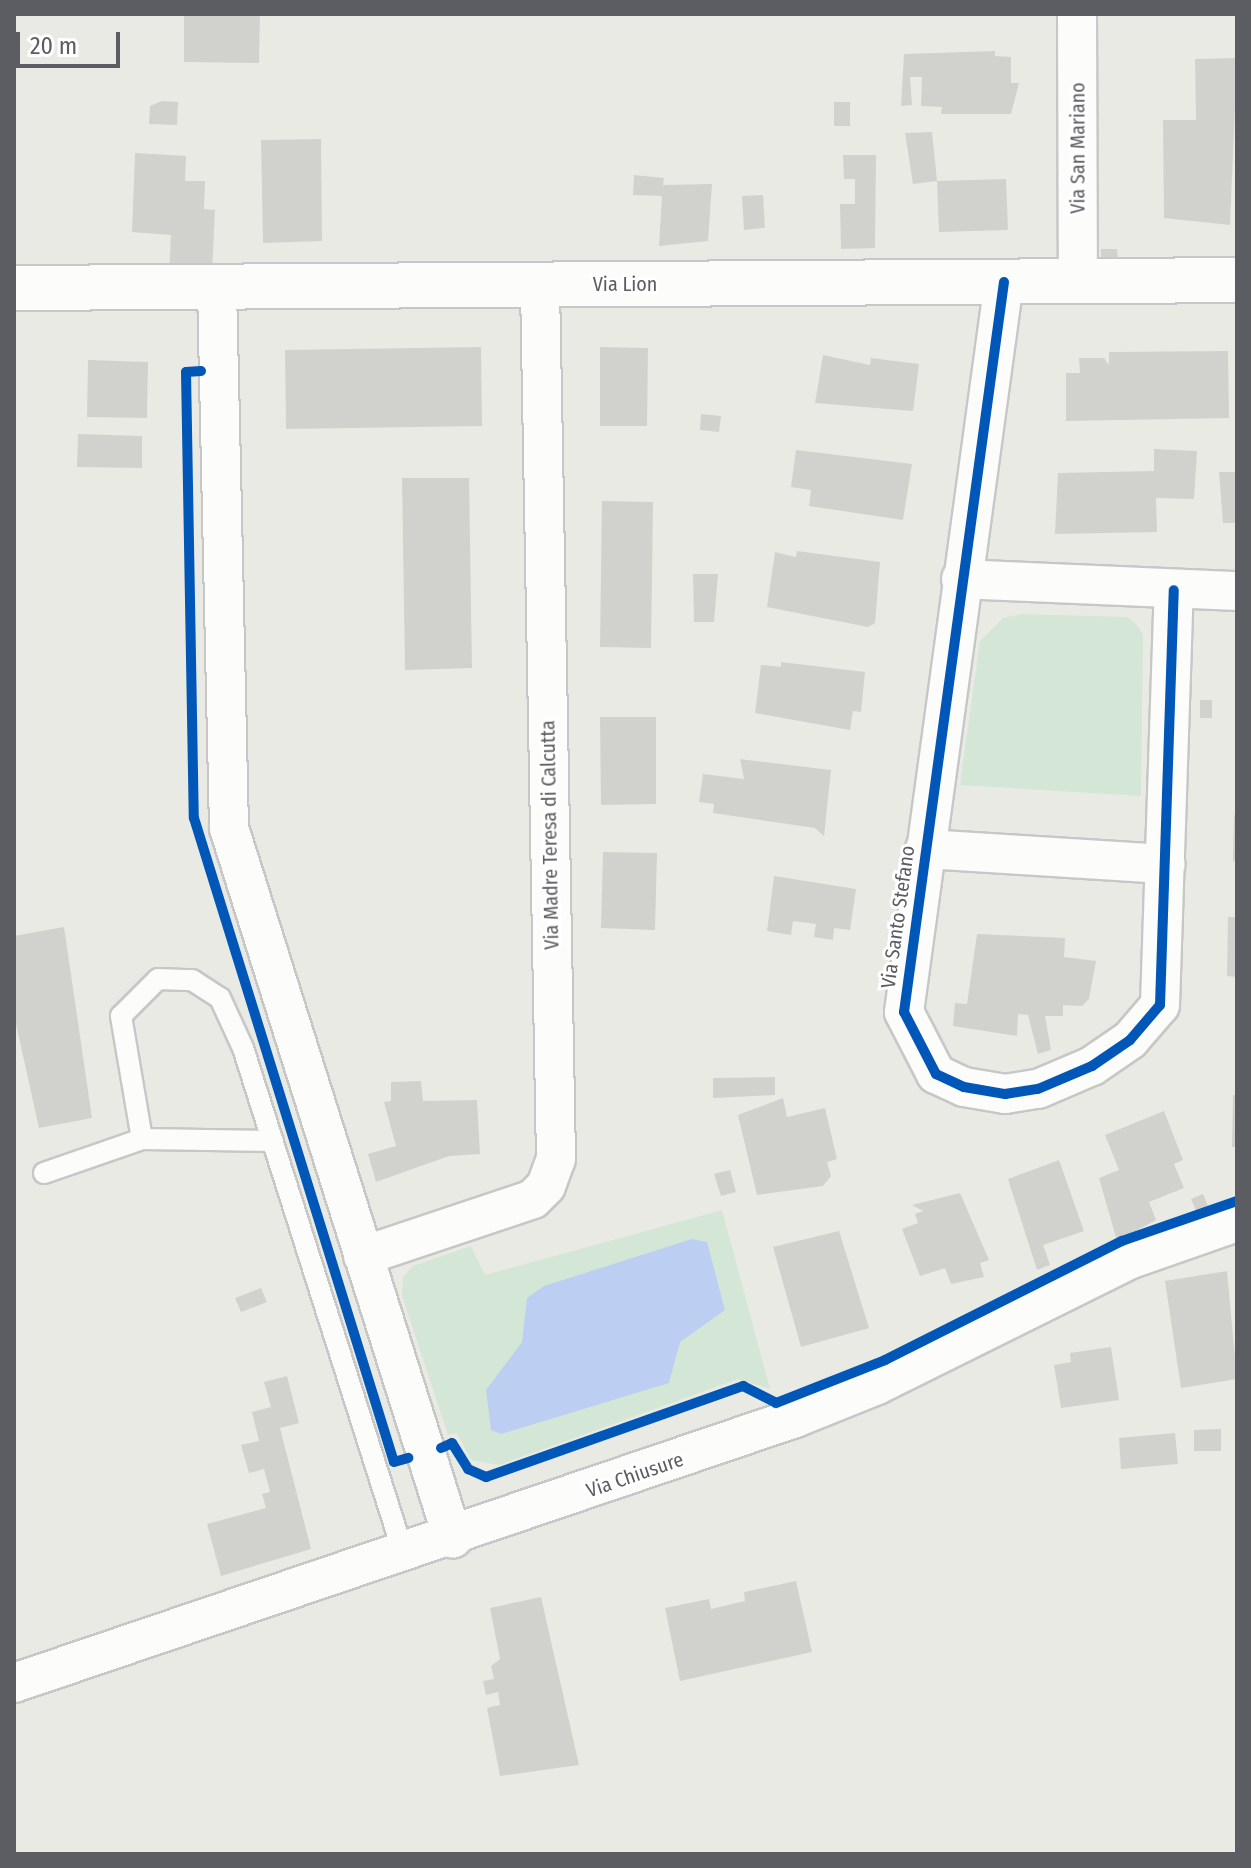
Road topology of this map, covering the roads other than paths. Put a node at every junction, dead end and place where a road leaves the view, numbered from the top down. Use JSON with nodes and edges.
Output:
{"nodes":[{"id":1,"x":1077,"y":14,"type":"edge"},
{"id":2,"x":1237,"y":280,"type":"edge"},
{"id":3,"x":1004,"y":282,"type":"junction"},
{"id":4,"x":1078,"y":282,"type":"junction"},
{"id":5,"x":540,"y":284,"type":"junction"},
{"id":6,"x":14,"y":288,"type":"edge"},
{"id":7,"x":217,"y":288,"type":"junction"},
{"id":8,"x":961,"y":579,"type":"junction"},
{"id":9,"x":1174,"y":590,"type":"junction"},
{"id":10,"x":1237,"y":591,"type":"edge"},
{"id":11,"x":925,"y":849,"type":"junction"},
{"id":12,"x":1166,"y":864,"type":"junction"},
{"id":13,"x":142,"y":1139,"type":"junction"},
{"id":14,"x":273,"y":1141,"type":"junction"},
{"id":15,"x":44,"y":1173,"type":"dead end"},
{"id":16,"x":1237,"y":1222,"type":"edge"},
{"id":17,"x":363,"y":1256,"type":"junction"},
{"id":18,"x":453,"y":1539,"type":"junction"},
{"id":19,"x":404,"y":1555,"type":"junction"},
{"id":20,"x":14,"y":1683,"type":"edge"}],
"edges":[{"from":1,"to":4,"type":"street","name":"Via San Mariano"},
{"from":2,"to":4,"type":"street","name":"Via Lion"},
{"from":3,"to":4,"type":"street","name":"Via Lion"},
{"from":3,"to":5,"type":"street","name":"Via Lion"},
{"from":3,"to":8,"type":"street","name":"Via Santo Stefano"},
{"from":5,"to":7,"type":"street","name":"Via Lion"},
{"from":5,"to":17,"type":"street","name":"Via Madre Teresa di Calcutta"},
{"from":6,"to":7,"type":"street","name":"Via Lion"},
{"from":7,"to":17,"type":"street"},
{"from":8,"to":9,"type":"street"},
{"from":8,"to":11,"type":"street","name":"Via Santo Stefano"},
{"from":9,"to":10,"type":"street"},
{"from":9,"to":12,"type":"street","name":"Via Santo Stefano"},
{"from":11,"to":12,"type":"street","name":"Via Santo Stefano"},
{"from":11,"to":12,"type":"street","name":"Via Santo Stefano"},
{"from":13,"to":14,"type":"lane"},
{"from":13,"to":14,"type":"lane"},
{"from":13,"to":15,"type":"lane"},
{"from":14,"to":19,"type":"lane"},
{"from":16,"to":18,"type":"street","name":"Via Chiusure"},
{"from":17,"to":18,"type":"street"},
{"from":18,"to":19,"type":"street","name":"Via Chiusure"},
{"from":19,"to":20,"type":"street","name":"Via Chiusure"}]}
